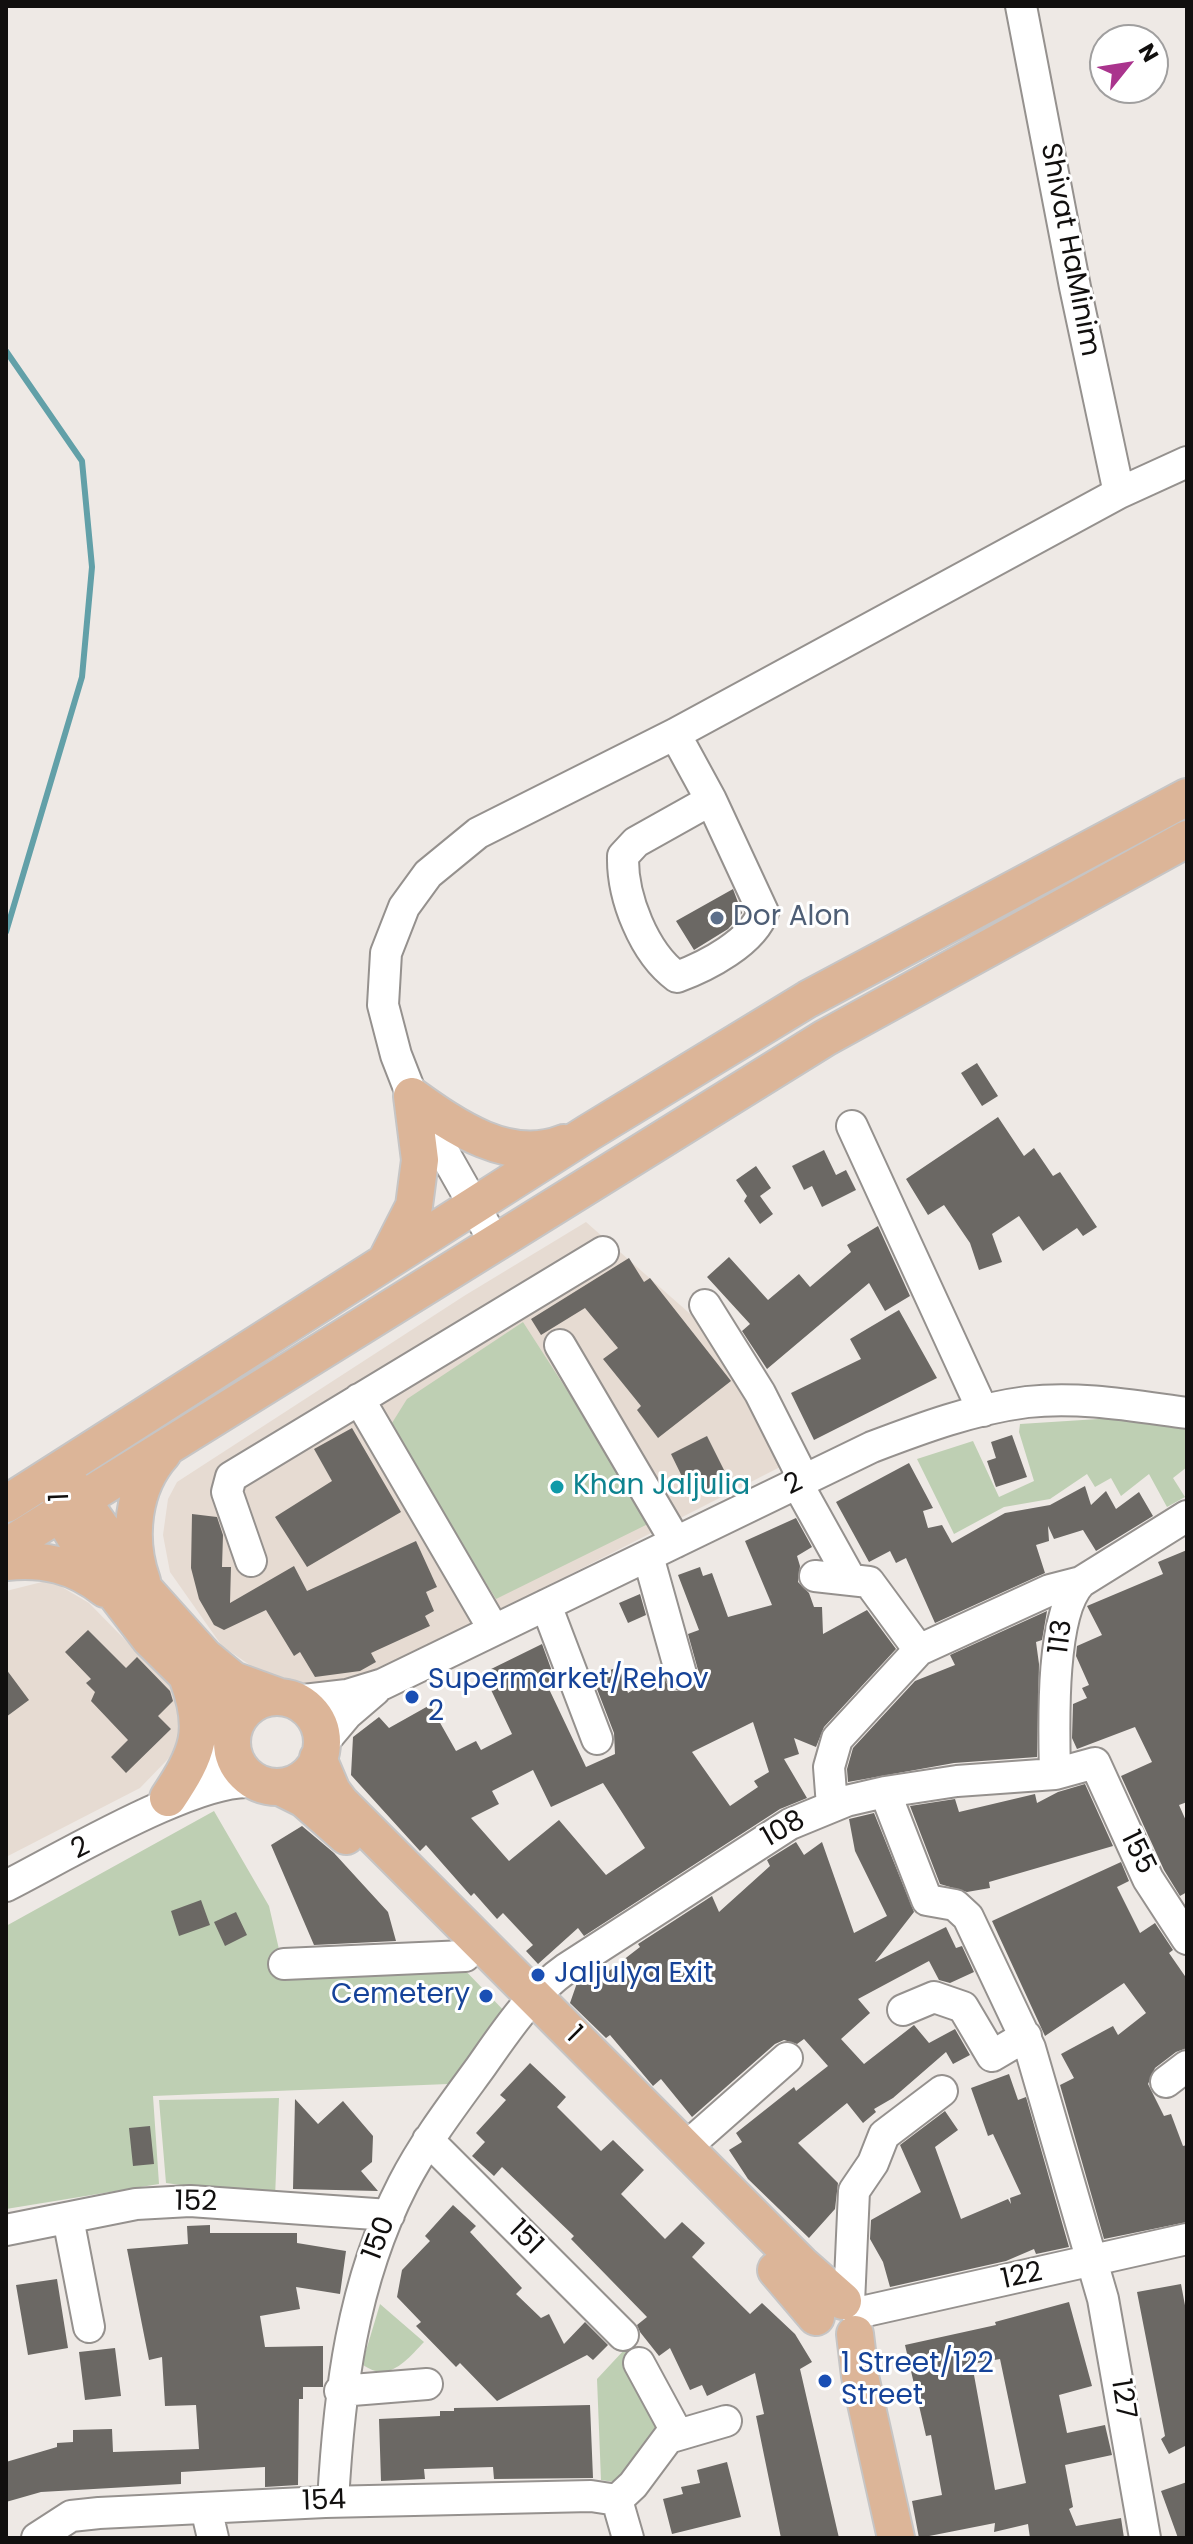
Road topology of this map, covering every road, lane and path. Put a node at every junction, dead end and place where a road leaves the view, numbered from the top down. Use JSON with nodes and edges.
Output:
{"nodes":[{"id":1,"x":1021,"y":6,"type":"edge"},
{"id":2,"x":1187,"y":462,"type":"edge"},
{"id":3,"x":1119,"y":493,"type":"junction"},
{"id":4,"x":675,"y":734,"type":"junction"},
{"id":5,"x":1187,"y":797,"type":"edge"},
{"id":6,"x":711,"y":800,"type":"junction"},
{"id":7,"x":1187,"y":839,"type":"edge"},
{"id":8,"x":412,"y":1096,"type":"junction"},
{"id":9,"x":852,"y":1126,"type":"dead end"},
{"id":10,"x":588,"y":1133,"type":"junction"},
{"id":11,"x":473,"y":1207,"type":"junction"},
{"id":12,"x":494,"y":1241,"type":"junction"},
{"id":13,"x":603,"y":1252,"type":"dead end"},
{"id":14,"x":385,"y":1262,"type":"junction"},
{"id":15,"x":705,"y":1305,"type":"dead end"},
{"id":16,"x":560,"y":1345,"type":"dead end"},
{"id":17,"x":359,"y":1399,"type":"junction"},
{"id":18,"x":983,"y":1411,"type":"junction"},
{"id":19,"x":1187,"y":1413,"type":"edge"},
{"id":20,"x":171,"y":1444,"type":"junction"},
{"id":21,"x":60,"y":1471,"type":"junction"},
{"id":22,"x":801,"y":1482,"type":"junction"},
{"id":23,"x":6,"y":1504,"type":"edge"},
{"id":24,"x":72,"y":1507,"type":"junction"},
{"id":25,"x":1187,"y":1516,"type":"edge"},
{"id":26,"x":676,"y":1542,"type":"junction"},
{"id":27,"x":6,"y":1547,"type":"edge"},
{"id":28,"x":648,"y":1556,"type":"junction"},
{"id":29,"x":251,"y":1561,"type":"dead end"},
{"id":30,"x":6,"y":1562,"type":"edge"},
{"id":31,"x":815,"y":1576,"type":"dead end"},
{"id":32,"x":851,"y":1580,"type":"junction"},
{"id":33,"x":1081,"y":1582,"type":"junction"},
{"id":34,"x":130,"y":1594,"type":"junction"},
{"id":35,"x":546,"y":1605,"type":"junction"},
{"id":36,"x":494,"y":1630,"type":"junction"},
{"id":37,"x":919,"y":1650,"type":"junction"},
{"id":38,"x":681,"y":1674,"type":"dead end"},
{"id":39,"x":187,"y":1677,"type":"junction"},
{"id":40,"x":383,"y":1684,"type":"junction"},
{"id":41,"x":286,"y":1699,"type":"junction"},
{"id":42,"x":232,"y":1737,"type":"junction"},
{"id":43,"x":597,"y":1739,"type":"dead end"},
{"id":44,"x":320,"y":1752,"type":"junction"},
{"id":45,"x":1095,"y":1763,"type":"joint"},
{"id":46,"x":1055,"y":1774,"type":"junction"},
{"id":47,"x":269,"y":1785,"type":"junction"},
{"id":48,"x":885,"y":1792,"type":"junction"},
{"id":49,"x":162,"y":1803,"type":"junction"},
{"id":50,"x":832,"y":1806,"type":"junction"},
{"id":51,"x":6,"y":1886,"type":"edge"},
{"id":52,"x":1178,"y":1905,"type":"edge"},
{"id":53,"x":1187,"y":1939,"type":"edge"},
{"id":54,"x":465,"y":1956,"type":"junction"},
{"id":55,"x":284,"y":1964,"type":"dead end"},
{"id":56,"x":527,"y":2004,"type":"junction"},
{"id":57,"x":903,"y":2010,"type":"dead end"},
{"id":58,"x":1026,"y":2036,"type":"junction"},
{"id":59,"x":787,"y":2058,"type":"dead end"},
{"id":60,"x":942,"y":2091,"type":"dead end"},
{"id":61,"x":428,"y":2140,"type":"junction"},
{"id":62,"x":685,"y":2148,"type":"junction"},
{"id":63,"x":389,"y":2215,"type":"junction"},
{"id":64,"x":68,"y":2218,"type":"junction"},
{"id":65,"x":6,"y":2230,"type":"edge"},
{"id":66,"x":1187,"y":2239,"type":"edge"},
{"id":67,"x":1092,"y":2261,"type":"junction"},
{"id":68,"x":841,"y":2318,"type":"junction"},
{"id":69,"x":89,"y":2327,"type":"dead end"},
{"id":70,"x":623,"y":2335,"type":"dead end"},
{"id":71,"x":639,"y":2363,"type":"dead end"},
{"id":72,"x":427,"y":2384,"type":"dead end"},
{"id":73,"x":340,"y":2391,"type":"junction"},
{"id":74,"x":726,"y":2421,"type":"dead end"},
{"id":75,"x":677,"y":2433,"type":"junction"},
{"id":76,"x":617,"y":2500,"type":"junction"},
{"id":77,"x":333,"y":2502,"type":"junction"},
{"id":78,"x":206,"y":2508,"type":"junction"},
{"id":79,"x":37,"y":2538,"type":"edge"},
{"id":80,"x":213,"y":2538,"type":"edge"},
{"id":81,"x":628,"y":2538,"type":"edge"},
{"id":82,"x":876,"y":2538,"type":"edge"},
{"id":83,"x":896,"y":2538,"type":"edge"},
{"id":84,"x":1145,"y":2538,"type":"edge"}],
"edges":[{"from":1,"to":3,"type":"street","name":"Shivat HaMinim"},
{"from":2,"to":3,"type":"street"},
{"from":3,"to":4,"type":"street"},
{"from":4,"to":6,"type":"street"},
{"from":4,"to":8,"type":"street"},
{"from":5,"to":10,"type":"main road"},
{"from":6,"to":6,"type":"street"},
{"from":7,"to":12,"type":"main road"},
{"from":8,"to":10,"type":"main road"},
{"from":8,"to":11,"type":"street"},
{"from":8,"to":14,"type":"main road"},
{"from":9,"to":18,"type":"street"},
{"from":10,"to":11,"type":"main road"},
{"from":11,"to":12,"type":"street"},
{"from":11,"to":14,"type":"main road"},
{"from":12,"to":20,"type":"main road"},
{"from":13,"to":17,"type":"street"},
{"from":14,"to":21,"type":"main road"},
{"from":15,"to":22,"type":"street"},
{"from":16,"to":26,"type":"street"},
{"from":17,"to":29,"type":"street"},
{"from":17,"to":36,"type":"street"},
{"from":18,"to":19,"type":"street","name":"2"},
{"from":18,"to":22,"type":"street","name":"2"},
{"from":20,"to":24,"type":"main road"},
{"from":20,"to":34,"type":"main road"},
{"from":21,"to":23,"type":"main road"},
{"from":21,"to":24,"type":"main road","name":"1"},
{"from":22,"to":26,"type":"street","name":"2"},
{"from":22,"to":32,"type":"street"},
{"from":24,"to":27,"type":"main road"},
{"from":24,"to":34,"type":"main road","name":"1"},
{"from":25,"to":33,"type":"street","name":"113"},
{"from":26,"to":28,"type":"street","name":"2"},
{"from":28,"to":35,"type":"street","name":"2"},
{"from":28,"to":38,"type":"street"},
{"from":30,"to":34,"type":"main road"},
{"from":31,"to":32,"type":"street"},
{"from":32,"to":37,"type":"street"},
{"from":33,"to":37,"type":"street"},
{"from":33,"to":46,"type":"street","name":"113"},
{"from":34,"to":39,"type":"main road","name":"1"},
{"from":34,"to":41,"type":"main road","name":"1"},
{"from":35,"to":36,"type":"street","name":"2"},
{"from":35,"to":43,"type":"street"},
{"from":36,"to":40,"type":"street","name":"2"},
{"from":37,"to":50,"type":"street"},
{"from":39,"to":42,"type":"main road","name":"1"},
{"from":39,"to":49,"type":"main road"},
{"from":40,"to":41,"type":"street","name":"2"},
{"from":40,"to":44,"type":"street","name":"2"},
{"from":41,"to":42,"type":"main road"},
{"from":41,"to":44,"type":"main road"},
{"from":42,"to":47,"type":"main road"},
{"from":42,"to":49,"type":"street","name":"2"},
{"from":44,"to":47,"type":"main road"},
{"from":44,"to":56,"type":"main road","name":"1"},
{"from":45,"to":46,"type":"street","name":"108"},
{"from":45,"to":52,"type":"street","name":"155"},
{"from":46,"to":48,"type":"street","name":"108"},
{"from":47,"to":49,"type":"street","name":"2"},
{"from":47,"to":54,"type":"main road","name":"1"},
{"from":48,"to":50,"type":"street","name":"108"},
{"from":48,"to":58,"type":"street","name":"127"},
{"from":49,"to":51,"type":"street","name":"2"},
{"from":50,"to":56,"type":"street","name":"108"},
{"from":52,"to":53,"type":"street","name":"155"},
{"from":54,"to":55,"type":"street"},
{"from":54,"to":56,"type":"main road","name":"1"},
{"from":56,"to":61,"type":"street","name":"150"},
{"from":56,"to":62,"type":"main road","name":"1"},
{"from":56,"to":68,"type":"main road","name":"1"},
{"from":57,"to":58,"type":"street"},
{"from":58,"to":67,"type":"street","name":"127"},
{"from":59,"to":62,"type":"street"},
{"from":60,"to":68,"type":"street"},
{"from":61,"to":63,"type":"street","name":"150"},
{"from":61,"to":70,"type":"street","name":"151"},
{"from":62,"to":68,"type":"main road","name":"1"},
{"from":63,"to":64,"type":"street","name":"152"},
{"from":63,"to":73,"type":"street","name":"150"},
{"from":64,"to":65,"type":"street","name":"152"},
{"from":64,"to":69,"type":"street"},
{"from":66,"to":67,"type":"street","name":"122"},
{"from":67,"to":68,"type":"street","name":"122"},
{"from":67,"to":84,"type":"street","name":"127"},
{"from":68,"to":82,"type":"main road","name":"1"},
{"from":68,"to":83,"type":"main road"},
{"from":71,"to":75,"type":"street"},
{"from":72,"to":73,"type":"street"},
{"from":73,"to":77,"type":"street","name":"150"},
{"from":74,"to":75,"type":"street"},
{"from":75,"to":76,"type":"street"},
{"from":76,"to":77,"type":"street","name":"154"},
{"from":76,"to":81,"type":"street"},
{"from":77,"to":78,"type":"street","name":"154"},
{"from":78,"to":79,"type":"street","name":"154"},
{"from":78,"to":80,"type":"street"}]}
